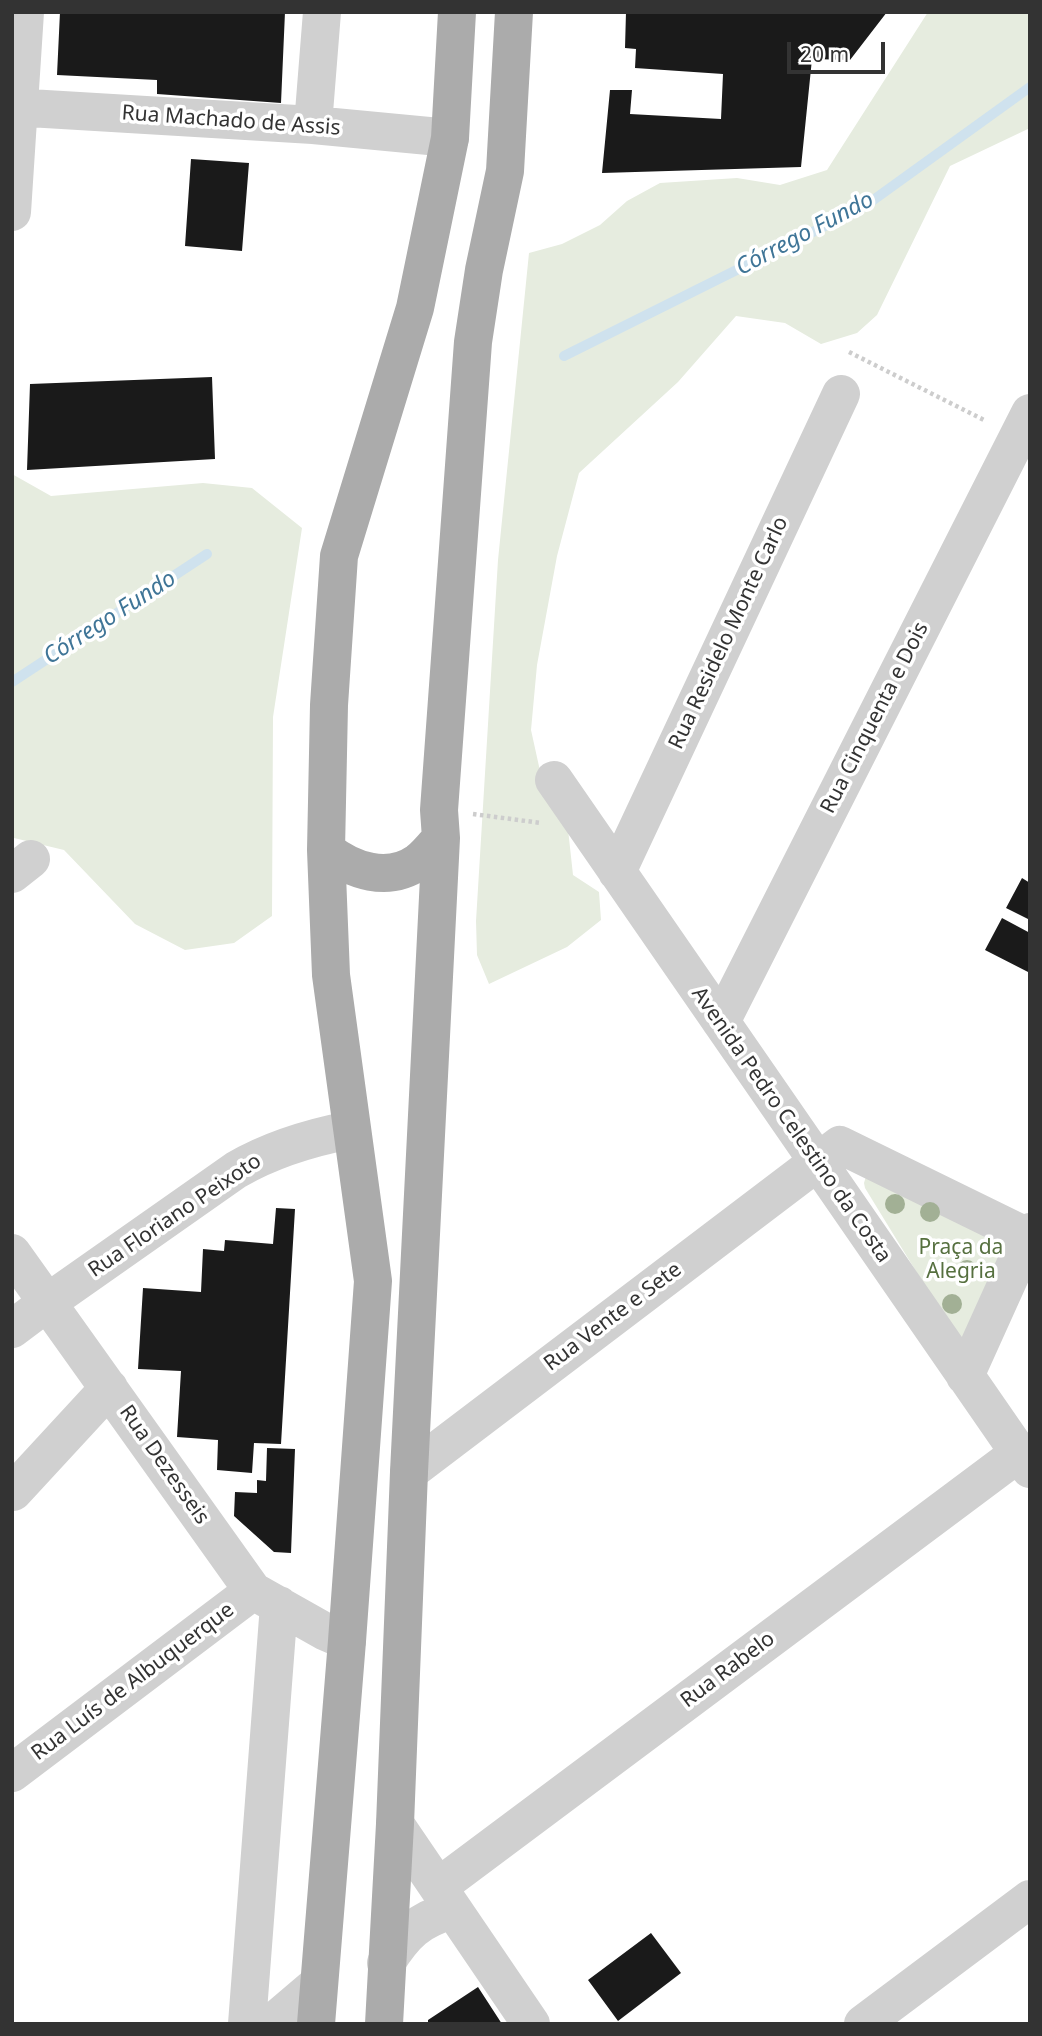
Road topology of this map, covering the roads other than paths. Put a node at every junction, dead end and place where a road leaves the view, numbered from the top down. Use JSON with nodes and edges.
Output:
{"nodes":[{"id":1,"x":25,"y":12,"type":"edge"},
{"id":2,"x":322,"y":12,"type":"edge"},
{"id":3,"x":457,"y":12,"type":"edge"},
{"id":4,"x":514,"y":12,"type":"edge"},
{"id":5,"x":15,"y":107,"type":"edge"},
{"id":6,"x":313,"y":125,"type":"junction"},
{"id":7,"x":450,"y":138,"type":"junction"},
{"id":8,"x":12,"y":212,"type":"edge"},
{"id":9,"x":841,"y":394,"type":"dead end"},
{"id":10,"x":1026,"y":430,"type":"edge"},
{"id":11,"x":554,"y":780,"type":"dead end"},
{"id":12,"x":440,"y":824,"type":"junction"},
{"id":13,"x":326,"y":850,"type":"junction"},
{"id":14,"x":617,"y":872,"type":"junction"},
{"id":15,"x":721,"y":1022,"type":"junction"},
{"id":16,"x":350,"y":1130,"type":"junction"},
{"id":17,"x":817,"y":1162,"type":"junction"},
{"id":18,"x":1029,"y":1236,"type":"edge"},
{"id":19,"x":12,"y":1253,"type":"edge"},
{"id":20,"x":48,"y":1302,"type":"junction"},
{"id":21,"x":12,"y":1329,"type":"edge"},
{"id":22,"x":964,"y":1376,"type":"junction"},
{"id":23,"x":109,"y":1388,"type":"junction"},
{"id":24,"x":1024,"y":1461,"type":"edge"},
{"id":25,"x":408,"y":1472,"type":"junction"},
{"id":26,"x":13,"y":1492,"type":"edge"},
{"id":27,"x":266,"y":1598,"type":"junction"},
{"id":28,"x":347,"y":1641,"type":"junction"},
{"id":29,"x":12,"y":1773,"type":"edge"},
{"id":30,"x":395,"y":1824,"type":"junction"},
{"id":31,"x":445,"y":1899,"type":"junction"},
{"id":32,"x":1030,"y":1899,"type":"edge"},
{"id":33,"x":386,"y":1963,"type":"junction"},
{"id":34,"x":318,"y":1984,"type":"junction"},
{"id":35,"x":247,"y":2024,"type":"edge"},
{"id":36,"x":271,"y":2024,"type":"edge"},
{"id":37,"x":316,"y":2024,"type":"edge"},
{"id":38,"x":384,"y":2024,"type":"edge"},
{"id":39,"x":531,"y":2024,"type":"edge"},
{"id":40,"x":863,"y":2024,"type":"edge"}],
"edges":[{"from":1,"to":5,"type":"street"},
{"from":2,"to":6,"type":"street"},
{"from":3,"to":7,"type":"main road"},
{"from":4,"to":12,"type":"main road"},
{"from":5,"to":6,"type":"street","name":"Rua Machado de Assis"},
{"from":5,"to":8,"type":"street"},
{"from":6,"to":7,"type":"street","name":"Rua Machado de Assis"},
{"from":7,"to":13,"type":"main road"},
{"from":9,"to":14,"type":"street","name":"Rua Residelo Monte Carlo"},
{"from":10,"to":15,"type":"street","name":"Rua Cinquenta e Dois"},
{"from":11,"to":14,"type":"street","name":"Avenida Pedro Celestino da Costa"},
{"from":12,"to":13,"type":"main road"},
{"from":12,"to":25,"type":"main road"},
{"from":13,"to":16,"type":"main road"},
{"from":14,"to":15,"type":"street","name":"Avenida Pedro Celestino da Costa"},
{"from":15,"to":17,"type":"street","name":"Avenida Pedro Celestino da Costa"},
{"from":16,"to":20,"type":"street","name":"Rua Floriano Peixoto"},
{"from":16,"to":28,"type":"main road"},
{"from":17,"to":18,"type":"street","name":"Rua Vente e Sete"},
{"from":17,"to":22,"type":"street","name":"Avenida Pedro Celestino da Costa"},
{"from":17,"to":25,"type":"street","name":"Rua Vente e Sete"},
{"from":18,"to":22,"type":"street"},
{"from":19,"to":20,"type":"street","name":"Rua Dezesseis"},
{"from":20,"to":21,"type":"street","name":"Rua Floriano Peixoto"},
{"from":20,"to":23,"type":"street","name":"Rua Dezesseis"},
{"from":22,"to":24,"type":"street","name":"Avenida Pedro Celestino da Costa"},
{"from":23,"to":26,"type":"street"},
{"from":23,"to":27,"type":"street","name":"Rua Dezesseis"},
{"from":24,"to":31,"type":"street","name":"Rua Rabelo"},
{"from":25,"to":30,"type":"main road"},
{"from":27,"to":28,"type":"street","name":"Rua Dezesseis"},
{"from":27,"to":29,"type":"street","name":"Rua Luís de Albuquerque"},
{"from":27,"to":35,"type":"street"},
{"from":28,"to":34,"type":"main road"},
{"from":30,"to":31,"type":"street"},
{"from":30,"to":33,"type":"main road"},
{"from":31,"to":33,"type":"street","name":"Rua Rabelo"},
{"from":31,"to":39,"type":"street"},
{"from":32,"to":40,"type":"street"},
{"from":33,"to":38,"type":"main road"},
{"from":34,"to":36,"type":"street"},
{"from":34,"to":37,"type":"main road"}]}
